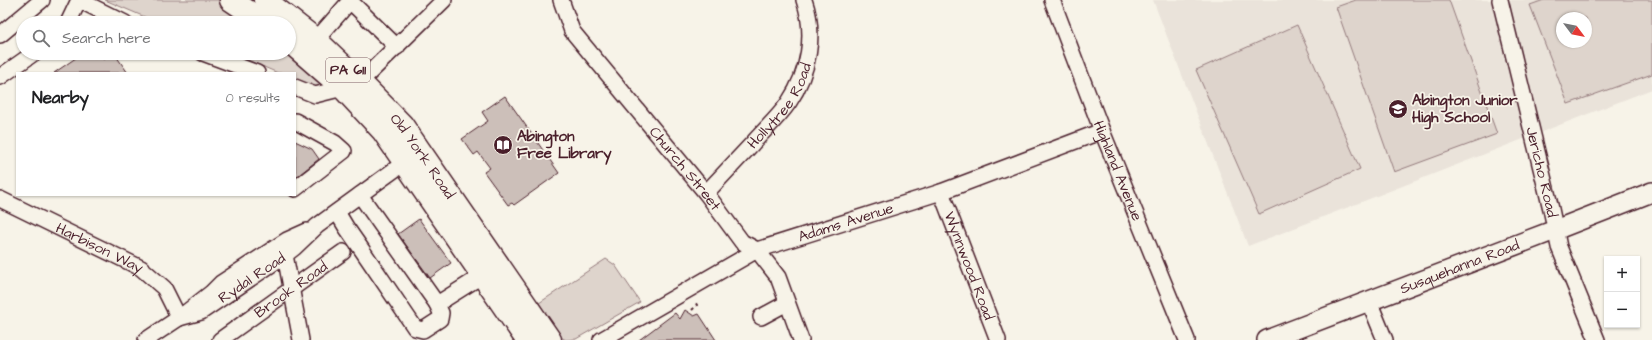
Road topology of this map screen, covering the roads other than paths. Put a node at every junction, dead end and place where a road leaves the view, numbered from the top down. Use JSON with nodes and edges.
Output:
{"nodes":[{"id":1,"x":42,"y":0,"type":"edge"},
{"id":2,"x":79,"y":0,"type":"edge"},
{"id":3,"x":231,"y":0,"type":"edge"},
{"id":4,"x":265,"y":0,"type":"edge"},
{"id":5,"x":444,"y":0,"type":"edge"},
{"id":6,"x":561,"y":0,"type":"edge"},
{"id":7,"x":804,"y":0,"type":"edge"},
{"id":8,"x":1052,"y":0,"type":"edge"},
{"id":9,"x":1500,"y":0,"type":"edge"},
{"id":10,"x":23,"y":16,"type":"edge"},
{"id":11,"x":71,"y":16,"type":"edge"},
{"id":12,"x":111,"y":16,"type":"edge"},
{"id":13,"x":255,"y":16,"type":"edge"},
{"id":14,"x":285,"y":16,"type":"edge"},
{"id":15,"x":16,"y":22,"type":"edge"},
{"id":16,"x":296,"y":24,"type":"edge"},
{"id":17,"x":0,"y":35,"type":"edge"},
{"id":18,"x":316,"y":40,"type":"junction"},
{"id":19,"x":296,"y":46,"type":"edge"},
{"id":20,"x":397,"y":47,"type":"junction"},
{"id":21,"x":24,"y":60,"type":"edge"},
{"id":22,"x":222,"y":60,"type":"edge"},
{"id":23,"x":253,"y":72,"type":"edge"},
{"id":24,"x":0,"y":77,"type":"edge"},
{"id":25,"x":352,"y":85,"type":"junction"},
{"id":26,"x":297,"y":92,"type":"edge"},
{"id":27,"x":296,"y":122,"type":"edge"},
{"id":28,"x":1102,"y":131,"type":"junction"},
{"id":29,"x":412,"y":157,"type":"junction"},
{"id":30,"x":296,"y":188,"type":"edge"},
{"id":31,"x":940,"y":192,"type":"junction"},
{"id":32,"x":1652,"y":192,"type":"edge"},
{"id":33,"x":706,"y":193,"type":"junction"},
{"id":34,"x":360,"y":195,"type":"junction"},
{"id":35,"x":0,"y":199,"type":"edge"},
{"id":36,"x":337,"y":212,"type":"junction"},
{"id":37,"x":317,"y":226,"type":"junction"},
{"id":38,"x":1555,"y":230,"type":"junction"},
{"id":39,"x":757,"y":250,"type":"junction"},
{"id":40,"x":343,"y":252,"type":"dead end"},
{"id":41,"x":285,"y":255,"type":"junction"},
{"id":42,"x":250,"y":271,"type":"junction"},
{"id":43,"x":482,"y":275,"type":"junction"},
{"id":44,"x":291,"y":289,"type":"junction"},
{"id":45,"x":1369,"y":301,"type":"junction"},
{"id":46,"x":787,"y":303,"type":"junction"},
{"id":47,"x":437,"y":304,"type":"junction"},
{"id":48,"x":761,"y":317,"type":"dead end"},
{"id":49,"x":179,"y":318,"type":"junction"},
{"id":50,"x":525,"y":339,"type":"edge"},
{"id":51,"x":146,"y":340,"type":"edge"},
{"id":52,"x":220,"y":340,"type":"edge"},
{"id":53,"x":302,"y":340,"type":"edge"},
{"id":54,"x":550,"y":340,"type":"edge"},
{"id":55,"x":601,"y":340,"type":"edge"},
{"id":56,"x":801,"y":340,"type":"edge"},
{"id":57,"x":998,"y":340,"type":"edge"},
{"id":58,"x":1187,"y":340,"type":"edge"},
{"id":59,"x":1267,"y":340,"type":"edge"},
{"id":60,"x":1385,"y":340,"type":"edge"},
{"id":61,"x":1597,"y":340,"type":"edge"}],
"edges":[{"from":1,"to":10,"type":"street"},
{"from":2,"to":11,"type":"street"},
{"from":2,"to":12,"type":"street"},
{"from":3,"to":13,"type":"highway"},
{"from":4,"to":14,"type":"highway","name":"Old York Road","number":"PA 611"},
{"from":5,"to":20,"type":"street"},
{"from":6,"to":33,"type":"street","name":"Church Street"},
{"from":7,"to":33,"type":"street","name":"Hollytree Road"},
{"from":8,"to":28,"type":"street","name":"Highland Avenue"},
{"from":9,"to":38,"type":"street","name":"Jericho Road"},
{"from":15,"to":17,"type":"street"},
{"from":16,"to":18,"type":"highway","name":"Old York Road","number":"PA 611"},
{"from":18,"to":20,"type":"street"},
{"from":18,"to":25,"type":"highway","name":"Old York Road","number":"PA 611"},
{"from":19,"to":25,"type":"highway","name":"Old York Road","number":"PA 611"},
{"from":20,"to":25,"type":"street"},
{"from":21,"to":24,"type":"street"},
{"from":22,"to":23,"type":"street"},
{"from":25,"to":26,"type":"street"},
{"from":25,"to":29,"type":"highway","name":"Old York Road","number":"PA 611"},
{"from":27,"to":30,"type":"street"},
{"from":28,"to":31,"type":"street","name":"Adams Avenue"},
{"from":28,"to":58,"type":"street","name":"Highland Avenue"},
{"from":29,"to":34,"type":"street","name":"Rydal Road"},
{"from":29,"to":43,"type":"highway","name":"Old York Road","number":"PA 611"},
{"from":29,"to":54,"type":"highway","name":"Old York Road","number":"PA 611"},
{"from":31,"to":39,"type":"street","name":"Adams Avenue"},
{"from":31,"to":57,"type":"street","name":"Wynnwood Road"},
{"from":32,"to":38,"type":"main road","name":"Susquehanna Road"},
{"from":33,"to":39,"type":"street","name":"Church Street"},
{"from":34,"to":36,"type":"street","name":"Rydal Road"},
{"from":34,"to":47,"type":"street"},
{"from":35,"to":49,"type":"street","name":"Harbison Way"},
{"from":36,"to":37,"type":"street","name":"Rydal Road"},
{"from":36,"to":47,"type":"street"},
{"from":37,"to":41,"type":"street","name":"Rydal Road"},
{"from":37,"to":42,"type":"street","name":"Rydal Road"},
{"from":38,"to":45,"type":"main road","name":"Susquehanna Road"},
{"from":38,"to":61,"type":"street","name":"Jericho Road"},
{"from":39,"to":46,"type":"street","name":"Church Street"},
{"from":39,"to":55,"type":"street","name":"Adams Avenue"},
{"from":40,"to":44,"type":"street","name":"Brook Road"},
{"from":41,"to":42,"type":"street","name":"Rydal Road"},
{"from":41,"to":44,"type":"street"},
{"from":42,"to":49,"type":"street","name":"Rydal Road"},
{"from":43,"to":47,"type":"street"},
{"from":43,"to":50,"type":"highway","name":"Old York Road","number":"PA 611"},
{"from":44,"to":52,"type":"street","name":"Brook Road"},
{"from":44,"to":53,"type":"street"},
{"from":45,"to":59,"type":"main road","name":"Susquehanna Road"},
{"from":45,"to":60,"type":"street"},
{"from":46,"to":48,"type":"street"},
{"from":46,"to":56,"type":"street","name":"Church Street"},
{"from":49,"to":51,"type":"street","name":"Rydal Road"}]}
